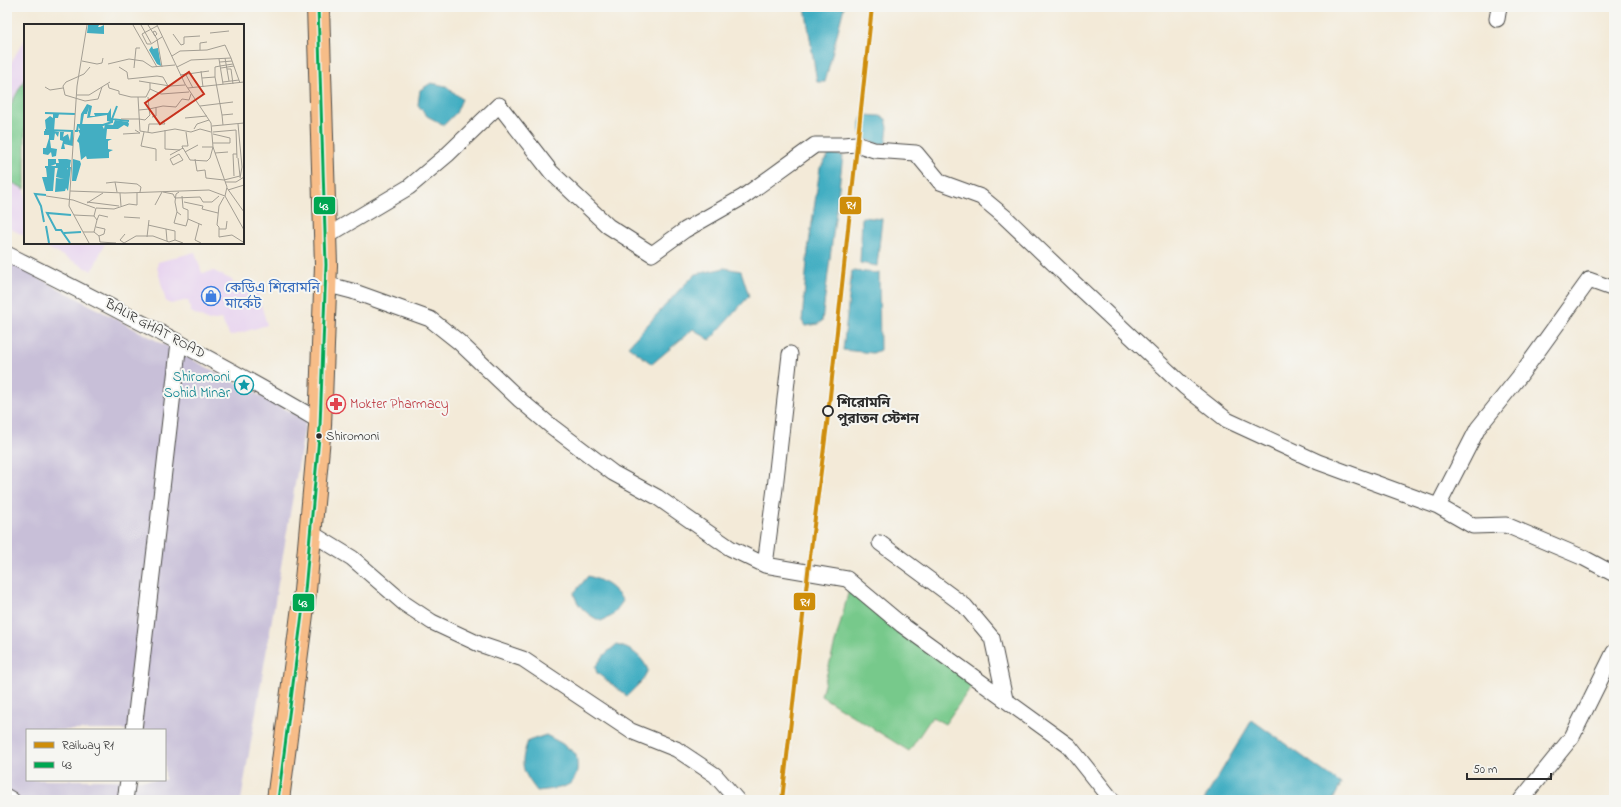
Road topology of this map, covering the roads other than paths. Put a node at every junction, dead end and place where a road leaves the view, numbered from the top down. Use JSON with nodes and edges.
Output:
{"nodes":[{"id":1,"x":318,"y":7,"type":"edge"},
{"id":2,"x":325,"y":237,"type":"junction"},
{"id":3,"x":7,"y":254,"type":"edge"},
{"id":4,"x":7,"y":259,"type":"edge"},
{"id":5,"x":326,"y":284,"type":"junction"},
{"id":6,"x":1614,"y":289,"type":"edge"},
{"id":7,"x":178,"y":344,"type":"junction"},
{"id":8,"x":790,"y":354,"type":"dead end"},
{"id":9,"x":320,"y":424,"type":"junction"},
{"id":10,"x":1438,"y":506,"type":"junction"},
{"id":11,"x":311,"y":533,"type":"junction"},
{"id":12,"x":880,"y":543,"type":"dead end"},
{"id":13,"x":765,"y":565,"type":"junction"},
{"id":14,"x":1614,"y":574,"type":"edge"},
{"id":15,"x":1614,"y":652,"type":"edge"},
{"id":16,"x":1005,"y":699,"type":"junction"},
{"id":17,"x":134,"y":729,"type":"edge"},
{"id":18,"x":128,"y":781,"type":"edge"},
{"id":19,"x":7,"y":797,"type":"edge"},
{"id":20,"x":12,"y":800,"type":"edge"},
{"id":21,"x":125,"y":800,"type":"edge"},
{"id":22,"x":278,"y":800,"type":"edge"},
{"id":23,"x":737,"y":800,"type":"edge"},
{"id":24,"x":1112,"y":800,"type":"edge"},
{"id":25,"x":1521,"y":800,"type":"edge"}],
"edges":[{"from":1,"to":2,"type":"highway"},
{"from":2,"to":5,"type":"highway"},
{"from":2,"to":10,"type":"street"},
{"from":3,"to":7,"type":"street","name":"BALIR GHAT ROAD"},
{"from":4,"to":7,"type":"street","name":"BALIR GHAT ROAD"},
{"from":5,"to":9,"type":"highway"},
{"from":5,"to":13,"type":"street"},
{"from":6,"to":10,"type":"street"},
{"from":7,"to":9,"type":"street","name":"BALIR GHAT ROAD"},
{"from":7,"to":17,"type":"street"},
{"from":8,"to":13,"type":"street"},
{"from":9,"to":11,"type":"highway"},
{"from":10,"to":14,"type":"street"},
{"from":11,"to":22,"type":"highway"},
{"from":11,"to":23,"type":"street"},
{"from":12,"to":16,"type":"street"},
{"from":13,"to":16,"type":"street"},
{"from":15,"to":25,"type":"street"},
{"from":16,"to":24,"type":"street"},
{"from":18,"to":21,"type":"street"},
{"from":19,"to":20,"type":"street"}]}
